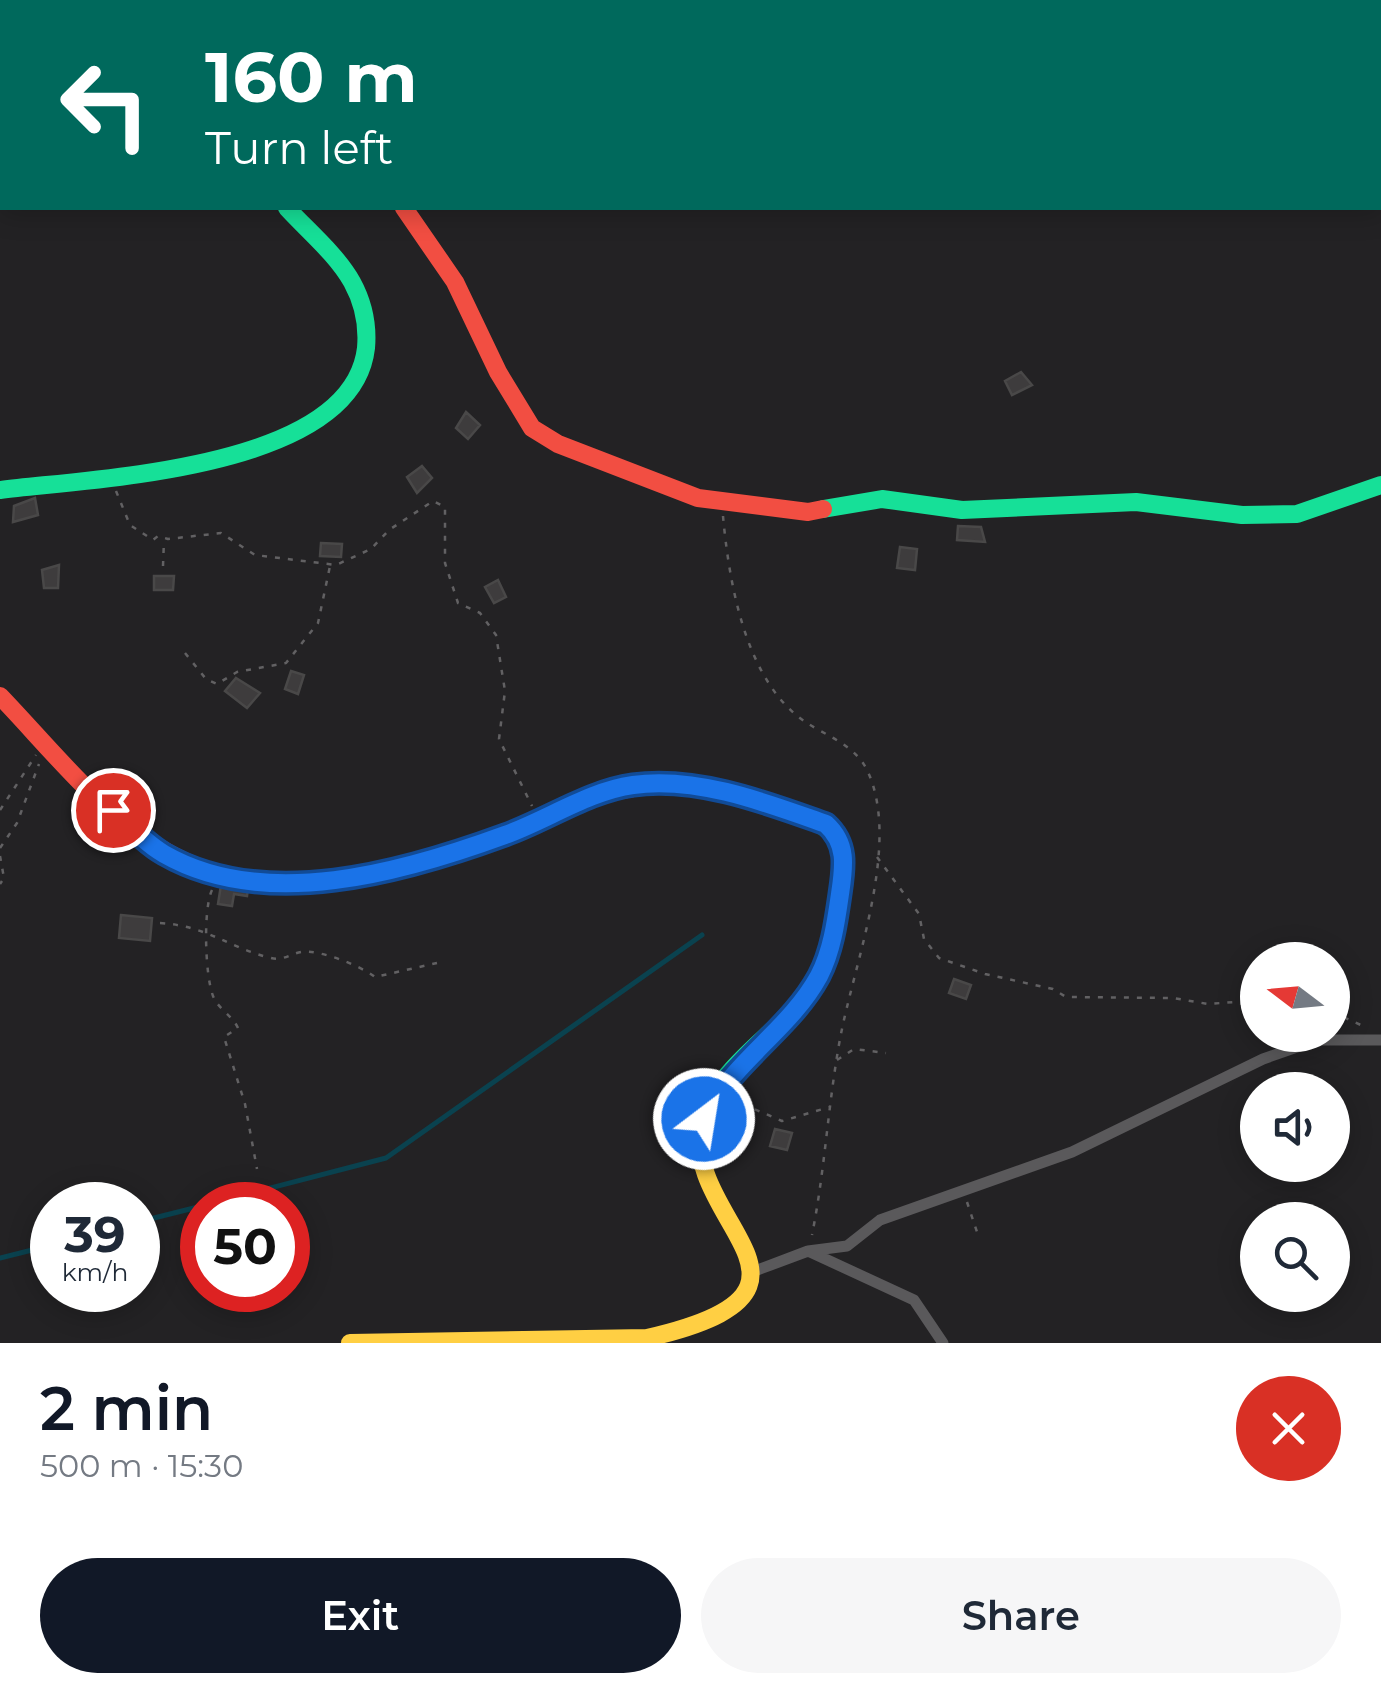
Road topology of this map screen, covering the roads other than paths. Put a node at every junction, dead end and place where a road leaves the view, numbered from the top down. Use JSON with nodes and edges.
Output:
{"nodes":[{"id":1,"x":289,"y":210,"type":"edge"},
{"id":2,"x":405,"y":210,"type":"edge"},
{"id":3,"x":1381,"y":486,"type":"edge"},
{"id":4,"x":0,"y":490,"type":"edge"},
{"id":5,"x":0,"y":696,"type":"edge"},
{"id":6,"x":1378,"y":1036,"type":"edge"},
{"id":7,"x":808,"y":1251,"type":"junction"},
{"id":8,"x":752,"y":1272,"type":"junction"},
{"id":9,"x":350,"y":1343,"type":"edge"},
{"id":10,"x":943,"y":1343,"type":"edge"}],
"edges":[{"from":1,"to":4,"type":"main road"},
{"from":2,"to":3,"type":"main road"},
{"from":5,"to":8,"type":"main road"},
{"from":6,"to":7,"type":"street"},
{"from":7,"to":8,"type":"street"},
{"from":7,"to":10,"type":"street"},
{"from":8,"to":9,"type":"main road"}]}
